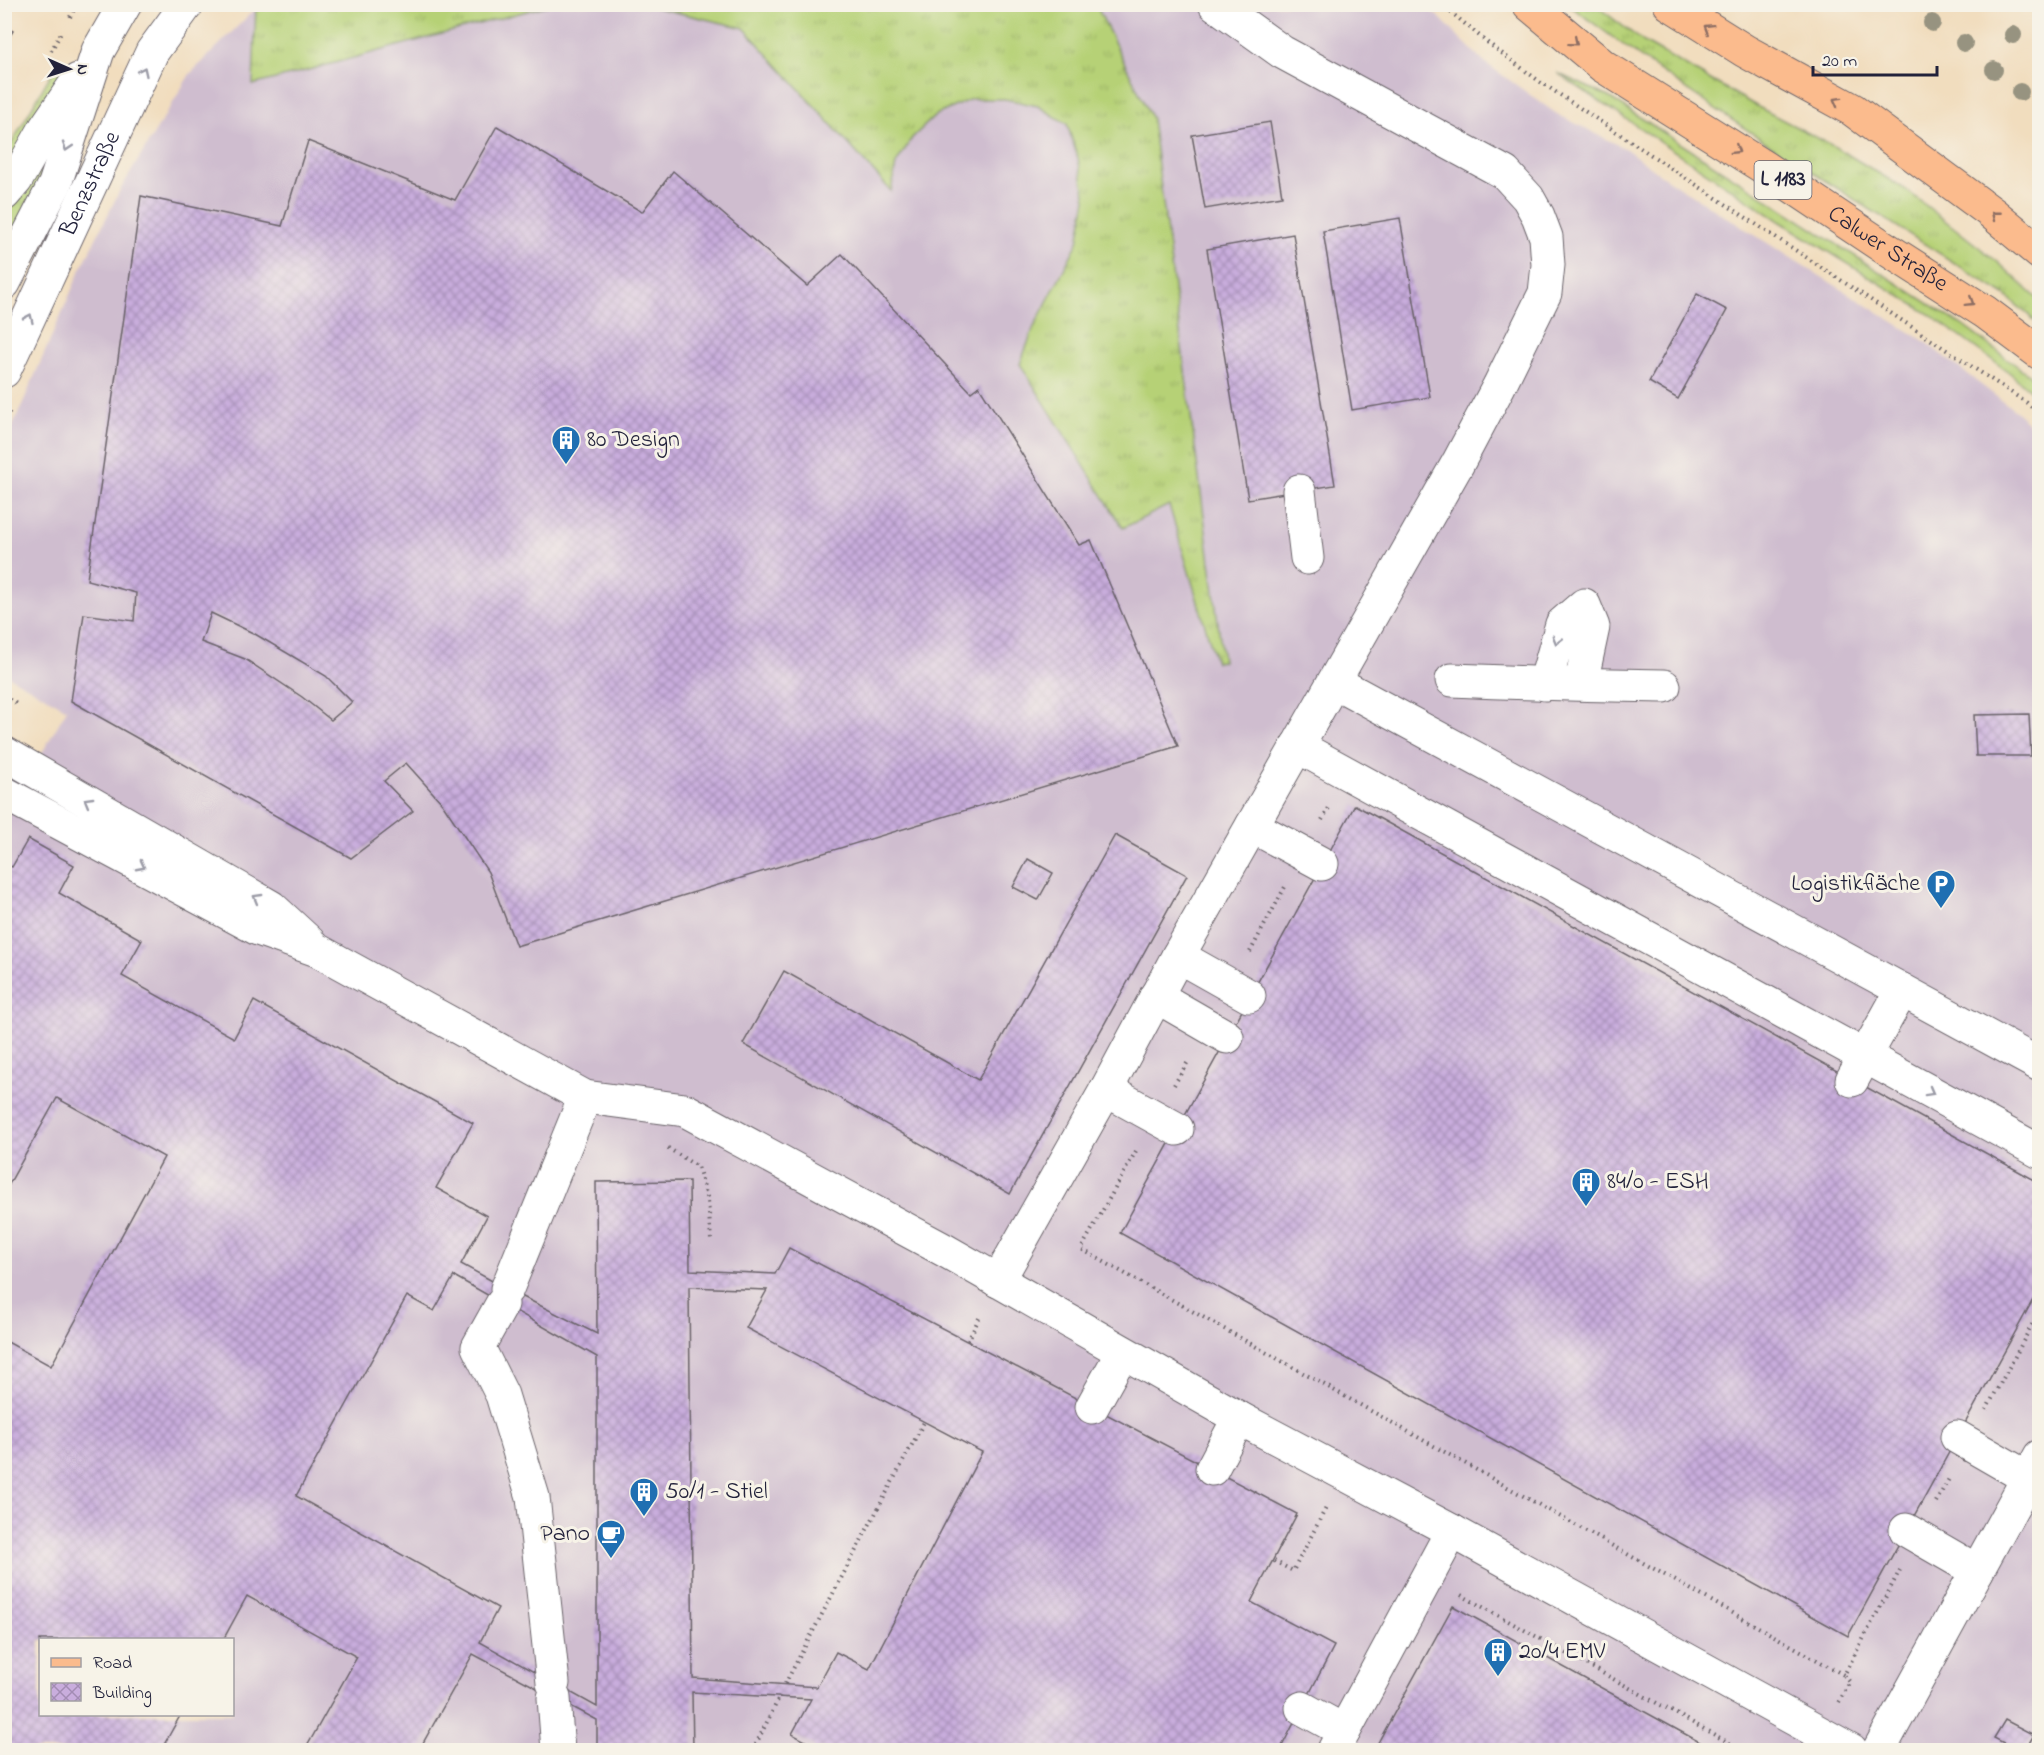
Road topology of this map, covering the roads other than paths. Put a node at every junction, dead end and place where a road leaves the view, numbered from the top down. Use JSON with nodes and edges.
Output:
{"nodes":[{"id":1,"x":125,"y":4,"type":"edge"},
{"id":2,"x":187,"y":4,"type":"edge"},
{"id":3,"x":1215,"y":4,"type":"edge"},
{"id":4,"x":1528,"y":4,"type":"edge"},
{"id":5,"x":1670,"y":4,"type":"edge"},
{"id":6,"x":98,"y":51,"type":"junction"},
{"id":7,"x":4,"y":194,"type":"edge"},
{"id":8,"x":2040,"y":253,"type":"edge"},
{"id":9,"x":4,"y":283,"type":"edge"},
{"id":10,"x":2040,"y":353,"type":"edge"},
{"id":11,"x":4,"y":371,"type":"edge"},
{"id":12,"x":1299,"y":491,"type":"dead end"},
{"id":13,"x":1307,"y":558,"type":"dead end"},
{"id":14,"x":1452,"y":680,"type":"dead end"},
{"id":15,"x":1335,"y":682,"type":"junction"},
{"id":16,"x":1581,"y":683,"type":"junction"},
{"id":17,"x":1545,"y":684,"type":"junction"},
{"id":18,"x":1664,"y":686,"type":"dead end"},
{"id":19,"x":1297,"y":746,"type":"junction"},
{"id":20,"x":11,"y":774,"type":"edge"},
{"id":21,"x":1252,"y":826,"type":"junction"},
{"id":22,"x":1313,"y":859,"type":"road end"},
{"id":23,"x":1178,"y":956,"type":"junction"},
{"id":24,"x":1902,"y":990,"type":"junction"},
{"id":25,"x":1240,"y":991,"type":"road end"},
{"id":26,"x":1156,"y":996,"type":"junction"},
{"id":27,"x":1218,"y":1032,"type":"road end"},
{"id":28,"x":2040,"y":1065,"type":"edge"},
{"id":29,"x":1865,"y":1072,"type":"junction"},
{"id":30,"x":1106,"y":1090,"type":"junction"},
{"id":31,"x":585,"y":1097,"type":"junction"},
{"id":32,"x":1166,"y":1123,"type":"road end"},
{"id":33,"x":2040,"y":1152,"type":"edge"},
{"id":34,"x":998,"y":1281,"type":"junction"},
{"id":35,"x":1122,"y":1353,"type":"junction"},
{"id":36,"x":1092,"y":1407,"type":"dead end"},
{"id":37,"x":1239,"y":1418,"type":"junction"},
{"id":38,"x":1963,"y":1440,"type":"road end"},
{"id":39,"x":2034,"y":1467,"type":"edge"},
{"id":40,"x":1212,"y":1469,"type":"dead end"},
{"id":41,"x":1452,"y":1531,"type":"junction"},
{"id":42,"x":1912,"y":1534,"type":"road end"},
{"id":43,"x":1977,"y":1570,"type":"junction"},
{"id":44,"x":1302,"y":1708,"type":"dead end"},
{"id":45,"x":1339,"y":1741,"type":"edge"},
{"id":46,"x":558,"y":1750,"type":"edge"},
{"id":47,"x":1851,"y":1750,"type":"edge"},
{"id":48,"x":1879,"y":1750,"type":"edge"}],
"edges":[{"from":1,"to":6,"type":"street","name":"Benzstraße"},
{"from":11,"to":2,"type":"street","name":"Benzstraße","one_way":true},
{"from":3,"to":15,"type":"street"},
{"from":4,"to":10,"type":"main road","name":"Calwer Straße","number":"L 1183","one_way":true},
{"from":8,"to":5,"type":"main road","one_way":true},
{"from":6,"to":7,"type":"street"},
{"from":6,"to":9,"type":"street","name":"Benzstraße","one_way":true},
{"from":12,"to":13,"type":"street"},
{"from":14,"to":17,"type":"street"},
{"from":15,"to":19,"type":"street"},
{"from":15,"to":24,"type":"street"},
{"from":16,"to":17,"type":"street"},
{"from":16,"to":17,"type":"street","one_way":true},
{"from":16,"to":18,"type":"street"},
{"from":19,"to":21,"type":"street"},
{"from":19,"to":29,"type":"street"},
{"from":20,"to":31,"type":"street"},
{"from":21,"to":22,"type":"street"},
{"from":21,"to":23,"type":"street"},
{"from":23,"to":25,"type":"street"},
{"from":23,"to":26,"type":"street"},
{"from":24,"to":28,"type":"street"},
{"from":24,"to":29,"type":"street"},
{"from":26,"to":27,"type":"street"},
{"from":26,"to":30,"type":"street"},
{"from":29,"to":33,"type":"street","one_way":true},
{"from":30,"to":32,"type":"street"},
{"from":30,"to":34,"type":"street"},
{"from":31,"to":34,"type":"street"},
{"from":31,"to":46,"type":"street"},
{"from":34,"to":35,"type":"street"},
{"from":35,"to":36,"type":"street"},
{"from":35,"to":37,"type":"street"},
{"from":37,"to":40,"type":"street"},
{"from":37,"to":41,"type":"street"},
{"from":38,"to":39,"type":"street"},
{"from":39,"to":43,"type":"street"},
{"from":41,"to":45,"type":"street"},
{"from":41,"to":47,"type":"street"},
{"from":42,"to":43,"type":"street"},
{"from":43,"to":48,"type":"street"},
{"from":44,"to":45,"type":"street"}]}
